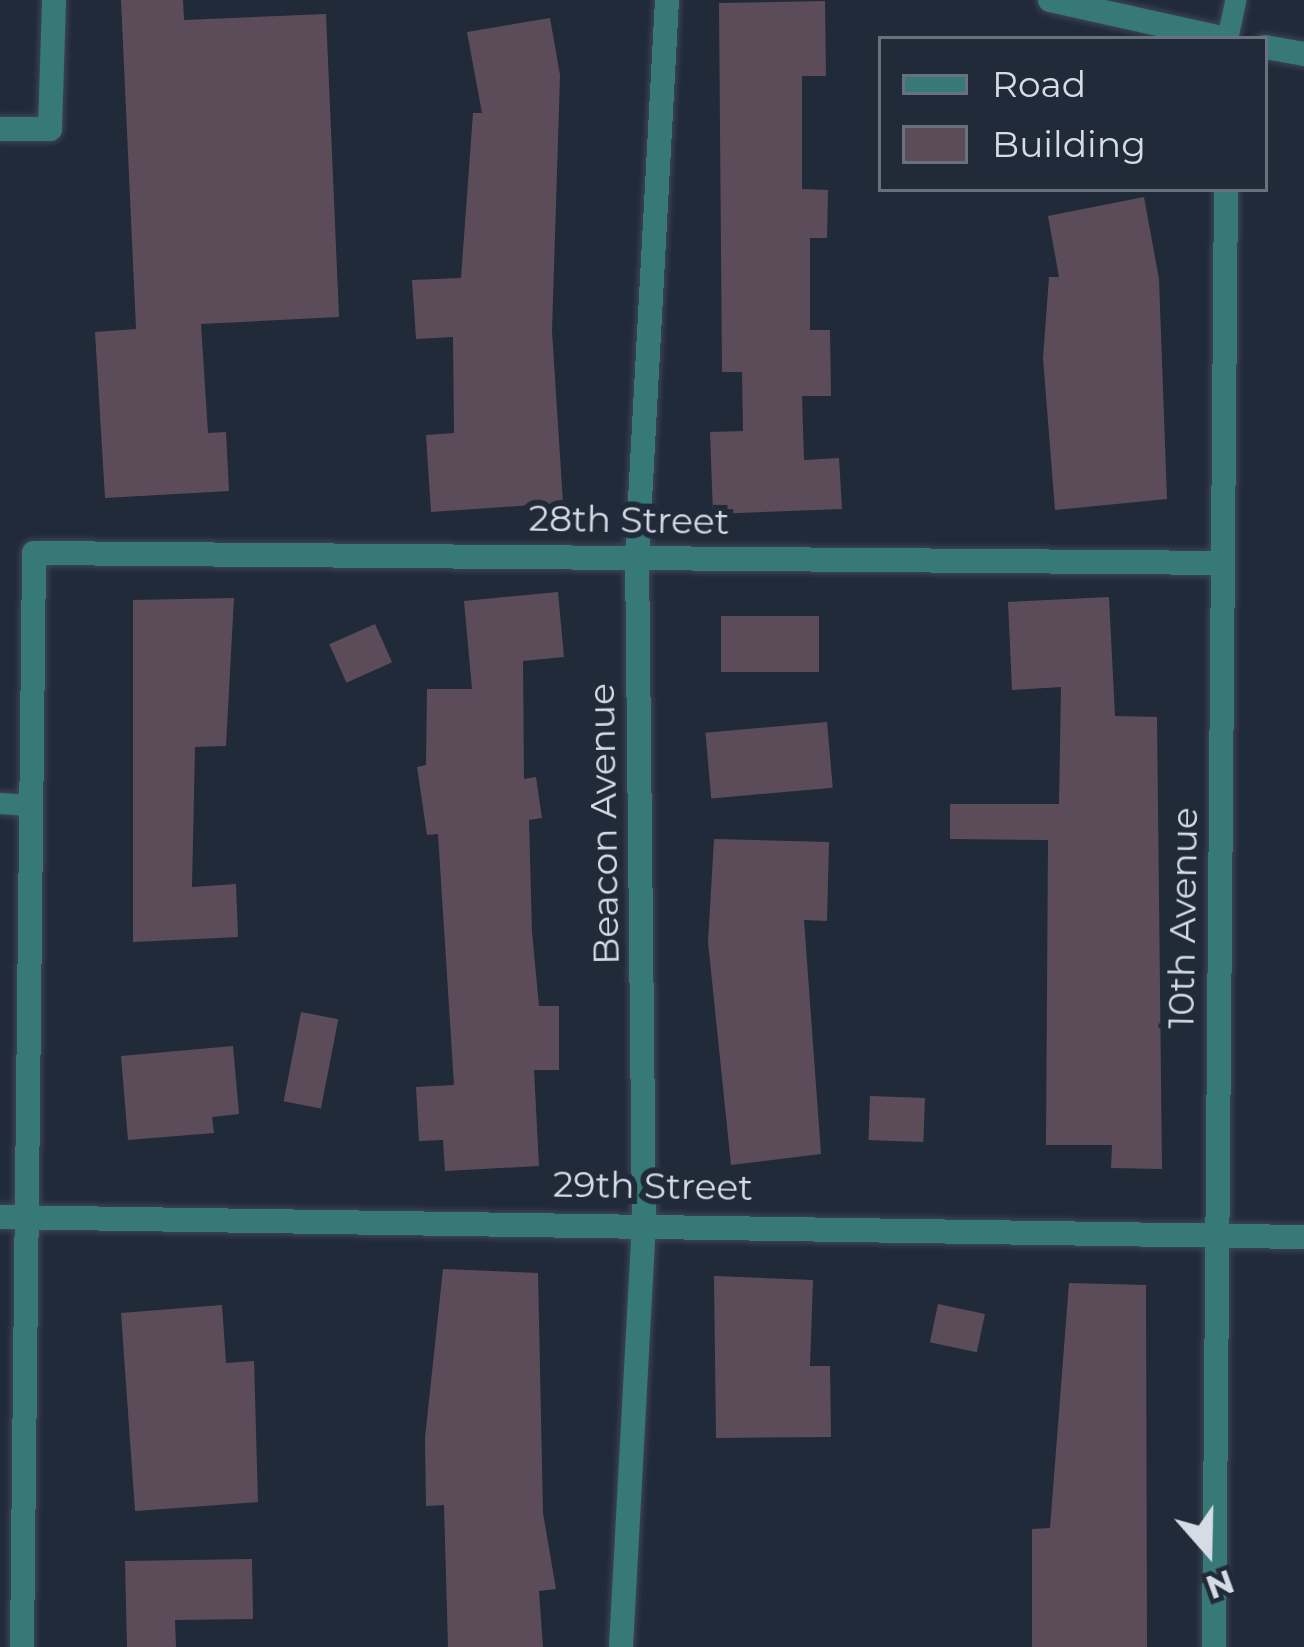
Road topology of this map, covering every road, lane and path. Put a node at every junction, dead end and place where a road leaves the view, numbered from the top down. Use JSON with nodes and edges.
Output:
{"nodes":[{"id":1,"x":54,"y":0,"type":"edge"},
{"id":2,"x":667,"y":0,"type":"edge"},
{"id":3,"x":1050,"y":0,"type":"edge"},
{"id":4,"x":1235,"y":0,"type":"edge"},
{"id":5,"x":1213,"y":36,"type":"edge"},
{"id":6,"x":1228,"y":36,"type":"edge"},
{"id":7,"x":1268,"y":47,"type":"edge"},
{"id":8,"x":1304,"y":54,"type":"edge"},
{"id":9,"x":0,"y":128,"type":"edge"},
{"id":10,"x":1226,"y":192,"type":"edge"},
{"id":11,"x":638,"y":556,"type":"junction"},
{"id":12,"x":1223,"y":563,"type":"junction"},
{"id":13,"x":0,"y":802,"type":"edge"},
{"id":14,"x":28,"y":805,"type":"junction"},
{"id":15,"x":0,"y":1217,"type":"edge"},
{"id":16,"x":32,"y":1217,"type":"junction"},
{"id":17,"x":644,"y":1221,"type":"junction"},
{"id":18,"x":1216,"y":1236,"type":"junction"},
{"id":19,"x":1304,"y":1238,"type":"edge"},
{"id":20,"x":22,"y":1647,"type":"edge"},
{"id":21,"x":621,"y":1647,"type":"edge"},
{"id":22,"x":1214,"y":1647,"type":"edge"}],
"edges":[{"from":1,"to":9,"type":"street"},
{"from":2,"to":11,"type":"street","name":"Beacon Avenue"},
{"from":3,"to":5,"type":"street"},
{"from":4,"to":6,"type":"lane"},
{"from":7,"to":8,"type":"street"},
{"from":10,"to":12,"type":"street","name":"10th Avenue"},
{"from":11,"to":12,"type":"street","name":"28th Street"},
{"from":11,"to":14,"type":"street","name":"28th Street"},
{"from":11,"to":17,"type":"street","name":"Beacon Avenue"},
{"from":12,"to":18,"type":"street","name":"10th Avenue"},
{"from":13,"to":14,"type":"lane"},
{"from":14,"to":16,"type":"street"},
{"from":15,"to":16,"type":"street","name":"29th Street"},
{"from":16,"to":17,"type":"street","name":"29th Street"},
{"from":16,"to":20,"type":"street"},
{"from":17,"to":18,"type":"street","name":"29th Street"},
{"from":17,"to":21,"type":"street","name":"Beacon Avenue"},
{"from":18,"to":19,"type":"street","name":"29th Street"},
{"from":18,"to":22,"type":"street","name":"10th Avenue"}]}
